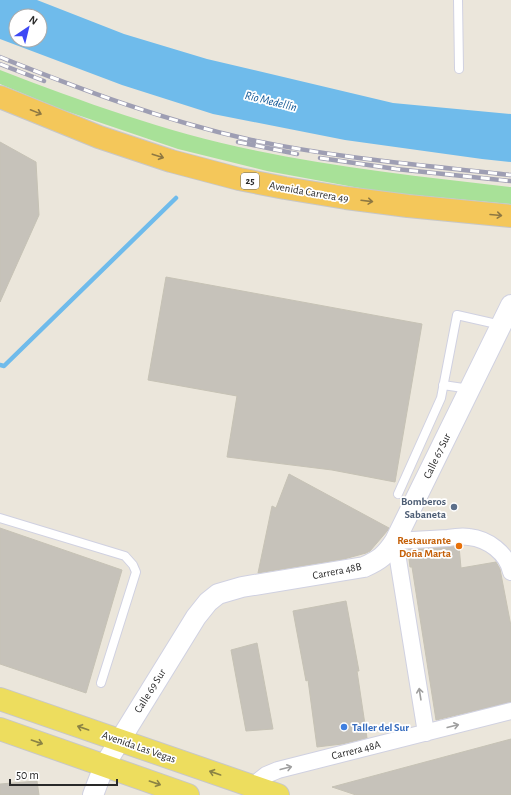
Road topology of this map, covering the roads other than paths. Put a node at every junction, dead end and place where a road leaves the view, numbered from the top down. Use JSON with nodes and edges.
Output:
{"nodes":[{"id":1,"x":458,"y":0,"type":"edge"},
{"id":2,"x":459,"y":69,"type":"dead end"},
{"id":3,"x":0,"y":97,"type":"edge"},
{"id":4,"x":511,"y":216,"type":"edge"},
{"id":5,"x":511,"y":305,"type":"edge"},
{"id":6,"x":501,"y":325,"type":"junction"},
{"id":7,"x":443,"y":385,"type":"junction"},
{"id":8,"x":470,"y":389,"type":"junction"},
{"id":9,"x":398,"y":494,"type":"dead end"},
{"id":10,"x":0,"y":518,"type":"edge"},
{"id":11,"x":395,"y":540,"type":"junction"},
{"id":12,"x":511,"y":572,"type":"edge"},
{"id":13,"x":218,"y":594,"type":"joint"},
{"id":14,"x":101,"y":683,"type":"dead end"},
{"id":15,"x":0,"y":698,"type":"edge"},
{"id":16,"x":511,"y":711,"type":"edge"},
{"id":17,"x":0,"y":729,"type":"edge"},
{"id":18,"x":426,"y":733,"type":"junction"},
{"id":19,"x":120,"y":741,"type":"junction"},
{"id":20,"x":104,"y":766,"type":"junction"},
{"id":21,"x":252,"y":790,"type":"edge"},
{"id":22,"x":93,"y":795,"type":"edge"},
{"id":23,"x":188,"y":795,"type":"edge"},
{"id":24,"x":278,"y":795,"type":"edge"}],
"edges":[{"from":1,"to":2,"type":"lane"},
{"from":3,"to":4,"type":"highway","name":"Avenida Carrera 49","number":"25","one_way":true},
{"from":5,"to":6,"type":"street","name":"Calle 67 Sur"},
{"from":6,"to":7,"type":"lane"},
{"from":6,"to":8,"type":"street","name":"Calle 67 Sur"},
{"from":7,"to":8,"type":"lane"},
{"from":7,"to":9,"type":"lane"},
{"from":8,"to":11,"type":"street","name":"Calle 67 Sur"},
{"from":10,"to":14,"type":"lane"},
{"from":11,"to":12,"type":"street"},
{"from":11,"to":13,"type":"street","name":"Carrera 48B"},
{"from":18,"to":11,"type":"street","one_way":true},
{"from":13,"to":19,"type":"street","name":"Calle 69 Sur"},
{"from":19,"to":15,"type":"main road","name":"Avenida Las Vegas","one_way":true},
{"from":18,"to":16,"type":"street","name":"Carrera 48A","one_way":true},
{"from":17,"to":20,"type":"main road","one_way":true},
{"from":21,"to":18,"type":"street","name":"Carrera 48A","one_way":true},
{"from":19,"to":20,"type":"street","name":"Calle 69 Sur"},
{"from":21,"to":19,"type":"main road","name":"Avenida Las Vegas","one_way":true},
{"from":20,"to":22,"type":"street","name":"Calle 69 Sur"},
{"from":20,"to":23,"type":"main road","one_way":true},
{"from":21,"to":24,"type":"main road","name":"Avenida Las Vegas"}]}
